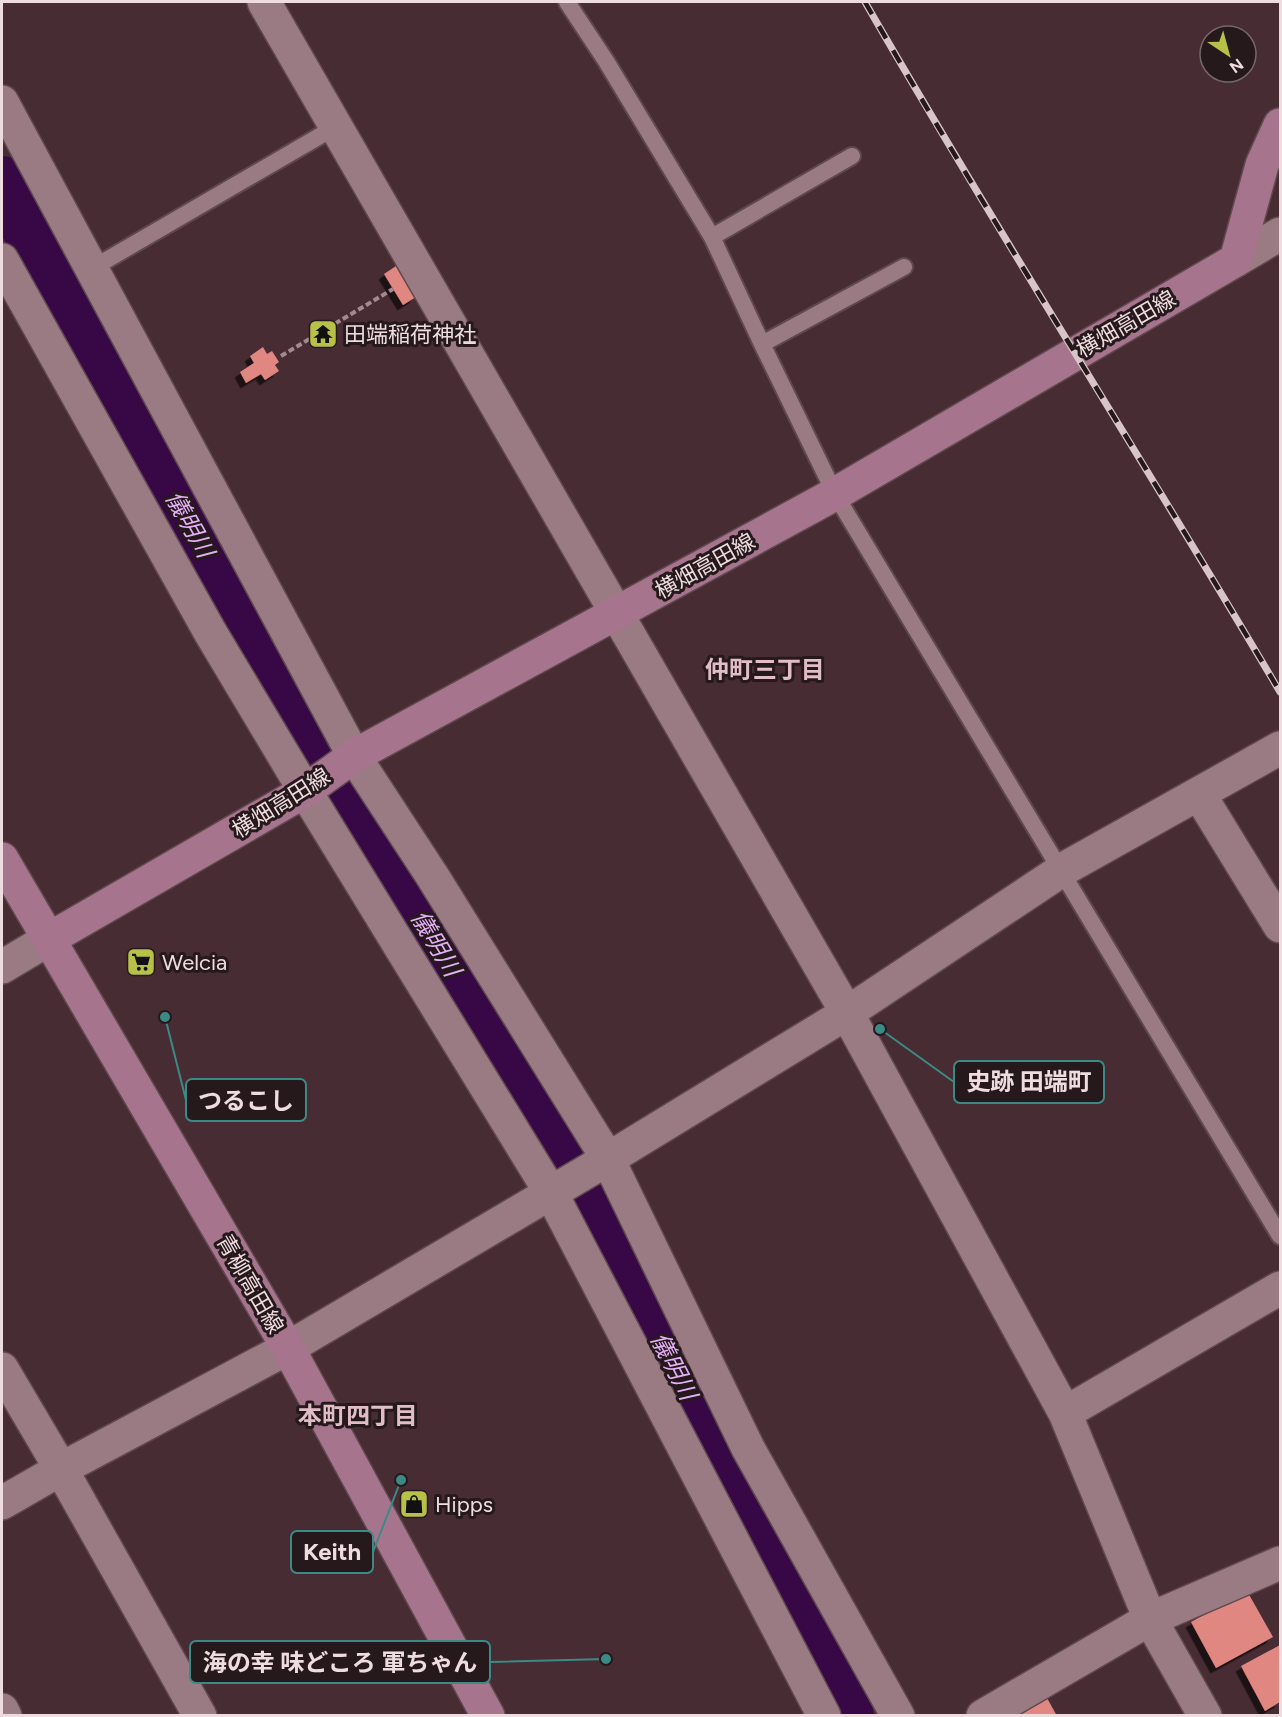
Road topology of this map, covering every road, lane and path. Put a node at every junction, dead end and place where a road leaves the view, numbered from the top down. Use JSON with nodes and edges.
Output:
{"nodes":[{"id":1,"x":264,"y":2,"type":"edge"},
{"id":2,"x":567,"y":2,"type":"edge"},
{"id":3,"x":2,"y":102,"type":"edge"},
{"id":4,"x":337,"y":126,"type":"junction"},
{"id":5,"x":1281,"y":126,"type":"edge"},
{"id":6,"x":852,"y":156,"type":"dead end"},
{"id":7,"x":1281,"y":234,"type":"edge"},
{"id":8,"x":712,"y":237,"type":"junction"},
{"id":9,"x":2,"y":260,"type":"edge"},
{"id":10,"x":1236,"y":260,"type":"junction"},
{"id":11,"x":904,"y":267,"type":"dead end"},
{"id":12,"x":91,"y":269,"type":"junction"},
{"id":13,"x":393,"y":289,"type":"dead end"},
{"id":14,"x":762,"y":344,"type":"junction"},
{"id":15,"x":281,"y":356,"type":"dead end"},
{"id":16,"x":836,"y":494,"type":"junction"},
{"id":17,"x":618,"y":614,"type":"junction"},
{"id":18,"x":1281,"y":748,"type":"edge"},
{"id":19,"x":351,"y":759,"type":"junction"},
{"id":20,"x":305,"y":791,"type":"junction"},
{"id":21,"x":1199,"y":794,"type":"junction"},
{"id":22,"x":2,"y":859,"type":"edge"},
{"id":23,"x":1062,"y":870,"type":"junction"},
{"id":24,"x":1281,"y":926,"type":"edge"},
{"id":25,"x":49,"y":939,"type":"junction"},
{"id":26,"x":2,"y":967,"type":"edge"},
{"id":27,"x":847,"y":1012,"type":"junction"},
{"id":28,"x":602,"y":1162,"type":"junction"},
{"id":29,"x":551,"y":1193,"type":"junction"},
{"id":30,"x":1281,"y":1236,"type":"edge"},
{"id":31,"x":1281,"y":1288,"type":"edge"},
{"id":32,"x":288,"y":1348,"type":"junction"},
{"id":33,"x":2,"y":1369,"type":"edge"},
{"id":34,"x":1065,"y":1413,"type":"junction"},
{"id":35,"x":61,"y":1469,"type":"junction"},
{"id":36,"x":2,"y":1503,"type":"edge"},
{"id":37,"x":1281,"y":1563,"type":"edge"},
{"id":38,"x":1150,"y":1619,"type":"junction"},
{"id":39,"x":2,"y":1710,"type":"edge"},
{"id":40,"x":5,"y":1716,"type":"edge"},
{"id":41,"x":200,"y":1716,"type":"edge"},
{"id":42,"x":488,"y":1716,"type":"edge"},
{"id":43,"x":824,"y":1716,"type":"edge"},
{"id":44,"x":898,"y":1716,"type":"edge"},
{"id":45,"x":983,"y":1716,"type":"edge"},
{"id":46,"x":1205,"y":1716,"type":"edge"}],
"edges":[{"from":1,"to":4,"type":"street"},
{"from":2,"to":8,"type":"lane"},
{"from":3,"to":12,"type":"street"},
{"from":4,"to":12,"type":"lane"},
{"from":4,"to":17,"type":"street"},
{"from":5,"to":10,"type":"main road"},
{"from":6,"to":8,"type":"lane"},
{"from":7,"to":10,"type":"street"},
{"from":8,"to":14,"type":"lane"},
{"from":9,"to":20,"type":"street"},
{"from":10,"to":16,"type":"main road","name":"横畑高田線"},
{"from":11,"to":14,"type":"lane"},
{"from":12,"to":19,"type":"street"},
{"from":13,"to":15,"type":"path"},
{"from":14,"to":16,"type":"lane"},
{"from":16,"to":17,"type":"main road","name":"横畑高田線"},
{"from":16,"to":23,"type":"lane"},
{"from":17,"to":19,"type":"main road","name":"横畑高田線"},
{"from":17,"to":27,"type":"street"},
{"from":18,"to":21,"type":"street"},
{"from":19,"to":20,"type":"main road","name":"横畑高田線"},
{"from":19,"to":28,"type":"street"},
{"from":20,"to":25,"type":"main road","name":"横畑高田線"},
{"from":20,"to":29,"type":"street"},
{"from":21,"to":23,"type":"street"},
{"from":21,"to":24,"type":"street"},
{"from":22,"to":25,"type":"main road","name":"青柳高田線"},
{"from":23,"to":27,"type":"street"},
{"from":23,"to":30,"type":"lane"},
{"from":25,"to":26,"type":"street"},
{"from":25,"to":32,"type":"main road","name":"青柳高田線"},
{"from":27,"to":28,"type":"street"},
{"from":27,"to":34,"type":"street"},
{"from":28,"to":29,"type":"street"},
{"from":28,"to":44,"type":"street"},
{"from":29,"to":32,"type":"street"},
{"from":29,"to":43,"type":"street"},
{"from":31,"to":34,"type":"street"},
{"from":32,"to":35,"type":"street"},
{"from":32,"to":42,"type":"main road","name":"青柳高田線"},
{"from":33,"to":35,"type":"street"},
{"from":34,"to":38,"type":"street"},
{"from":35,"to":36,"type":"street"},
{"from":35,"to":41,"type":"street"},
{"from":37,"to":38,"type":"street"},
{"from":38,"to":45,"type":"street"},
{"from":38,"to":46,"type":"street"},
{"from":39,"to":40,"type":"street"}]}
